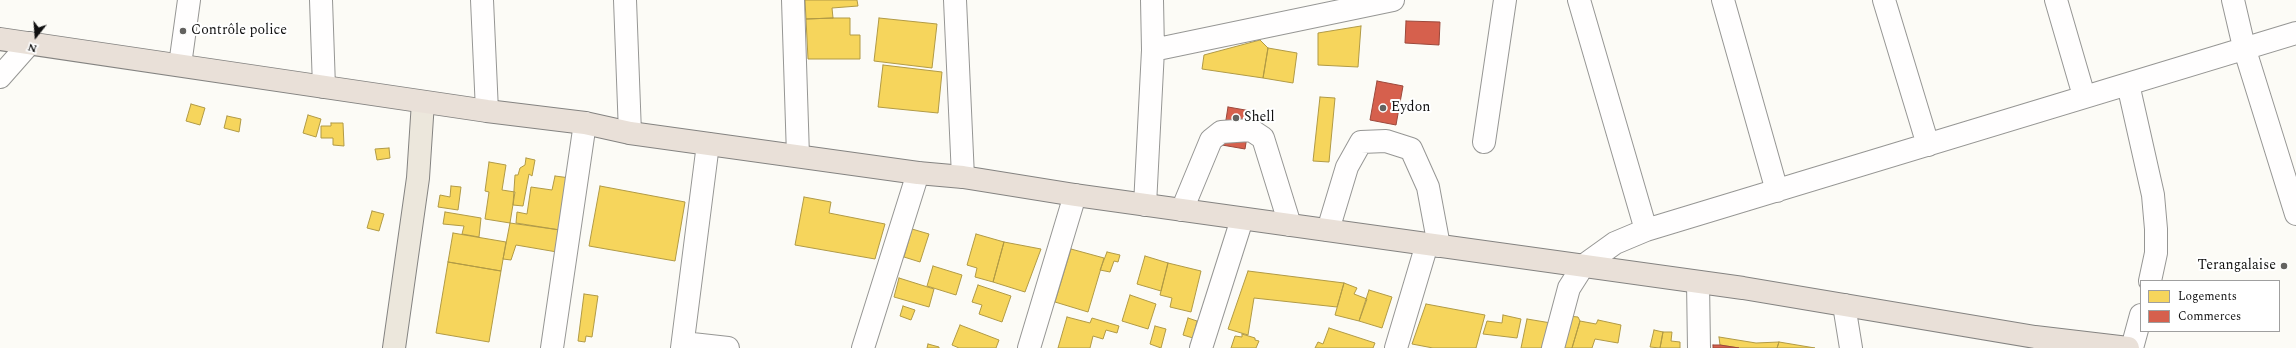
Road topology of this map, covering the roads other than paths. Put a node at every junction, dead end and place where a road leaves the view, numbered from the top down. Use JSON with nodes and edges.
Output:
{"nodes":[{"id":1,"x":189,"y":0,"type":"edge"},
{"id":2,"x":321,"y":0,"type":"edge"},
{"id":3,"x":482,"y":0,"type":"edge"},
{"id":4,"x":625,"y":0,"type":"edge"},
{"id":5,"x":793,"y":0,"type":"edge"},
{"id":6,"x":955,"y":0,"type":"edge"},
{"id":7,"x":1152,"y":0,"type":"edge"},
{"id":8,"x":1393,"y":0,"type":"edge"},
{"id":9,"x":1505,"y":0,"type":"edge"},
{"id":10,"x":1580,"y":0,"type":"edge"},
{"id":11,"x":1723,"y":0,"type":"edge"},
{"id":12,"x":1884,"y":0,"type":"edge"},
{"id":13,"x":2056,"y":0,"type":"edge"},
{"id":14,"x":2233,"y":0,"type":"edge"},
{"id":15,"x":2296,"y":32,"type":"edge"},
{"id":16,"x":0,"y":39,"type":"edge"},
{"id":17,"x":30,"y":43,"type":"junction"},
{"id":18,"x":2244,"y":47,"type":"junction"},
{"id":19,"x":1153,"y":50,"type":"junction"},
{"id":20,"x":180,"y":65,"type":"junction"},
{"id":21,"x":0,"y":77,"type":"edge"},
{"id":22,"x":2128,"y":84,"type":"junction"},
{"id":23,"x":324,"y":87,"type":"junction"},
{"id":24,"x":2084,"y":96,"type":"junction"},
{"id":25,"x":423,"y":102,"type":"junction"},
{"id":26,"x":487,"y":111,"type":"junction"},
{"id":27,"x":585,"y":123,"type":"junction"},
{"id":28,"x":630,"y":133,"type":"junction"},
{"id":29,"x":1484,"y":142,"type":"dead end"},
{"id":30,"x":708,"y":144,"type":"junction"},
{"id":31,"x":1928,"y":145,"type":"junction"},
{"id":32,"x":798,"y":156,"type":"junction"},
{"id":33,"x":918,"y":173,"type":"junction"},
{"id":34,"x":963,"y":177,"type":"junction"},
{"id":35,"x":1777,"y":191,"type":"junction"},
{"id":36,"x":1075,"y":195,"type":"junction"},
{"id":37,"x":1145,"y":205,"type":"junction"},
{"id":38,"x":1182,"y":210,"type":"junction"},
{"id":39,"x":2296,"y":214,"type":"edge"},
{"id":40,"x":1242,"y":219,"type":"junction"},
{"id":41,"x":1290,"y":225,"type":"junction"},
{"id":42,"x":1328,"y":230,"type":"junction"},
{"id":43,"x":1646,"y":230,"type":"junction"},
{"id":44,"x":1433,"y":245,"type":"junction"},
{"id":45,"x":1583,"y":266,"type":"junction"},
{"id":46,"x":2150,"y":280,"type":"edge"},
{"id":47,"x":1698,"y":282,"type":"junction"},
{"id":48,"x":1844,"y":305,"type":"junction"},
{"id":49,"x":2140,"y":318,"type":"edge"},
{"id":50,"x":2035,"y":343,"type":"edge"},
{"id":51,"x":682,"y":346,"type":"edge"},
{"id":52,"x":394,"y":348,"type":"edge"},
{"id":53,"x":552,"y":348,"type":"edge"},
{"id":54,"x":728,"y":348,"type":"edge"},
{"id":55,"x":863,"y":348,"type":"edge"},
{"id":56,"x":1029,"y":348,"type":"edge"},
{"id":57,"x":1201,"y":348,"type":"edge"},
{"id":58,"x":1396,"y":348,"type":"edge"},
{"id":59,"x":1553,"y":348,"type":"edge"},
{"id":60,"x":1699,"y":348,"type":"edge"},
{"id":61,"x":1851,"y":348,"type":"edge"},
{"id":62,"x":2128,"y":348,"type":"edge"},
{"id":63,"x":2132,"y":348,"type":"edge"}],
"edges":[{"from":1,"to":20,"type":"street"},
{"from":2,"to":23,"type":"street"},
{"from":3,"to":26,"type":"street"},
{"from":4,"to":28,"type":"street"},
{"from":5,"to":32,"type":"street"},
{"from":6,"to":34,"type":"street"},
{"from":7,"to":19,"type":"street"},
{"from":8,"to":19,"type":"street"},
{"from":9,"to":29,"type":"street"},
{"from":10,"to":43,"type":"street"},
{"from":11,"to":35,"type":"street"},
{"from":12,"to":31,"type":"street"},
{"from":13,"to":24,"type":"street"},
{"from":14,"to":18,"type":"street"},
{"from":15,"to":18,"type":"street"},
{"from":16,"to":17,"type":"highway"},
{"from":17,"to":20,"type":"highway"},
{"from":17,"to":21,"type":"street"},
{"from":18,"to":22,"type":"street"},
{"from":18,"to":39,"type":"street"},
{"from":19,"to":37,"type":"street"},
{"from":20,"to":23,"type":"highway"},
{"from":22,"to":24,"type":"street"},
{"from":22,"to":46,"type":"street"},
{"from":23,"to":25,"type":"highway"},
{"from":24,"to":31,"type":"street"},
{"from":25,"to":26,"type":"highway"},
{"from":25,"to":52,"type":"main road"},
{"from":26,"to":27,"type":"highway"},
{"from":27,"to":28,"type":"highway"},
{"from":27,"to":53,"type":"street"},
{"from":28,"to":30,"type":"highway"},
{"from":30,"to":32,"type":"highway"},
{"from":30,"to":51,"type":"street"},
{"from":31,"to":35,"type":"street"},
{"from":32,"to":33,"type":"highway"},
{"from":33,"to":34,"type":"highway"},
{"from":33,"to":55,"type":"street"},
{"from":34,"to":36,"type":"highway"},
{"from":35,"to":43,"type":"street"},
{"from":36,"to":37,"type":"highway"},
{"from":36,"to":56,"type":"street"},
{"from":37,"to":38,"type":"highway"},
{"from":38,"to":40,"type":"highway"},
{"from":38,"to":41,"type":"street"},
{"from":40,"to":41,"type":"highway"},
{"from":40,"to":57,"type":"street"},
{"from":41,"to":42,"type":"highway"},
{"from":42,"to":44,"type":"highway"},
{"from":42,"to":44,"type":"street"},
{"from":43,"to":45,"type":"street"},
{"from":44,"to":45,"type":"highway"},
{"from":44,"to":58,"type":"street"},
{"from":45,"to":47,"type":"highway"},
{"from":45,"to":59,"type":"street"},
{"from":47,"to":48,"type":"highway"},
{"from":47,"to":60,"type":"street"},
{"from":48,"to":50,"type":"highway"},
{"from":48,"to":61,"type":"street"},
{"from":49,"to":63,"type":"street"},
{"from":50,"to":62,"type":"highway"},
{"from":51,"to":54,"type":"street"}]}
